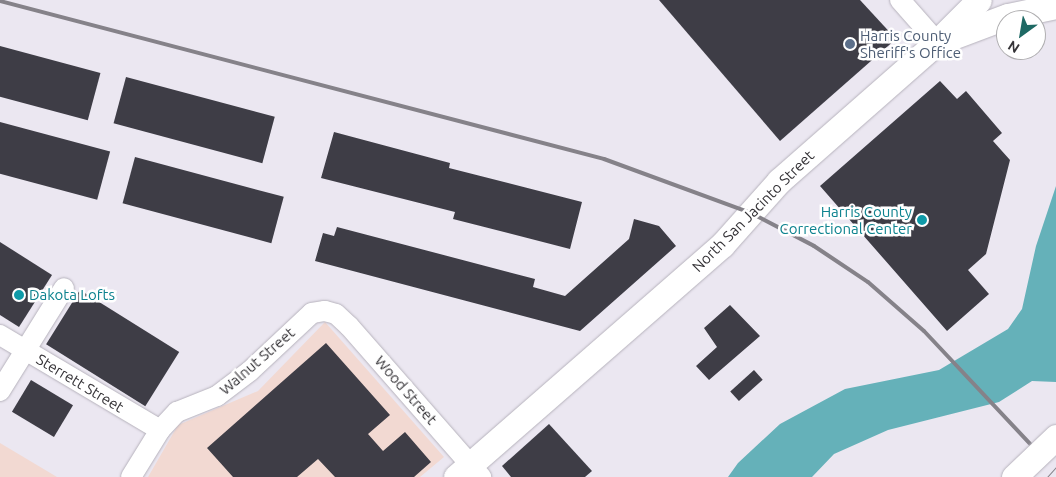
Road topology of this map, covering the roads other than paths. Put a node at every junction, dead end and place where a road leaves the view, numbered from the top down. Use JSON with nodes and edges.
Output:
{"nodes":[{"id":1,"x":900,"y":0,"type":"edge"},
{"id":2,"x":979,"y":0,"type":"edge"},
{"id":3,"x":1056,"y":6,"type":"edge"},
{"id":4,"x":937,"y":42,"type":"junction"},
{"id":5,"x":64,"y":288,"type":"dead end"},
{"id":6,"x":325,"y":312,"type":"joint"},
{"id":7,"x":0,"y":335,"type":"edge"},
{"id":8,"x":25,"y":350,"type":"junction"},
{"id":9,"x":0,"y":391,"type":"edge"},
{"id":10,"x":160,"y":430,"type":"junction"},
{"id":11,"x":1056,"y":437,"type":"edge"},
{"id":12,"x":469,"y":473,"type":"edge"},
{"id":13,"x":131,"y":477,"type":"edge"},
{"id":14,"x":1014,"y":477,"type":"edge"}],
"edges":[{"from":1,"to":4,"type":"street"},
{"from":2,"to":4,"type":"main road","name":"North San Jacinto Street"},
{"from":3,"to":4,"type":"main road"},
{"from":4,"to":12,"type":"main road","name":"North San Jacinto Street"},
{"from":5,"to":8,"type":"street"},
{"from":6,"to":10,"type":"street","name":"Walnut Street"},
{"from":6,"to":12,"type":"street","name":"Wood Street"},
{"from":7,"to":8,"type":"street","name":"Sterrett Street"},
{"from":8,"to":9,"type":"street"},
{"from":8,"to":10,"type":"street","name":"Sterrett Street"},
{"from":10,"to":13,"type":"street","name":"Walnut Street"},
{"from":11,"to":14,"type":"main road","bridge":true}]}
